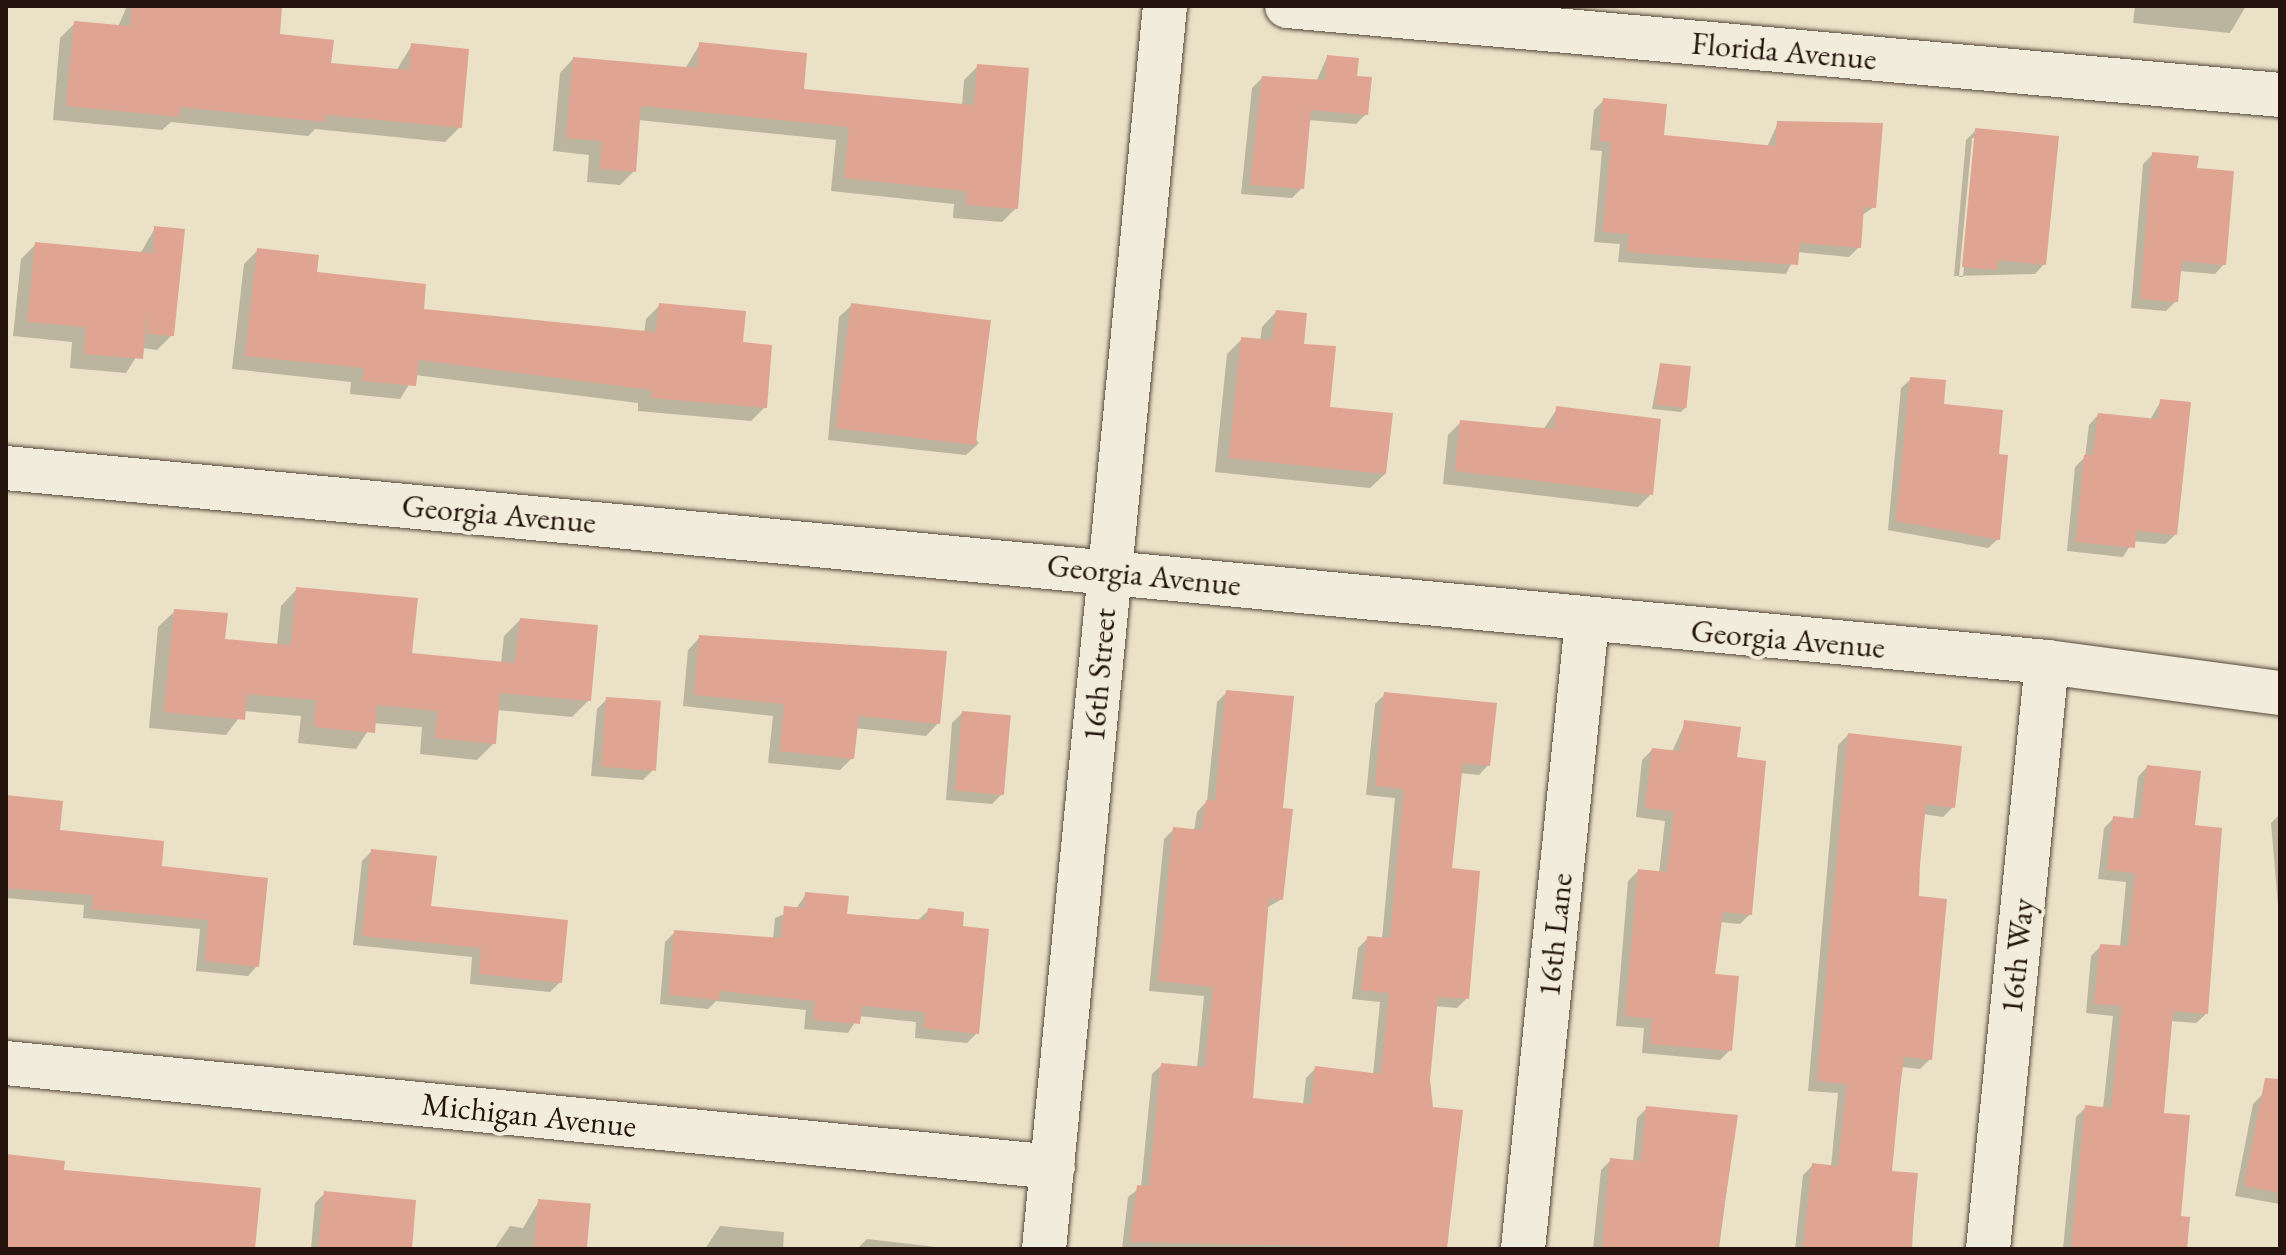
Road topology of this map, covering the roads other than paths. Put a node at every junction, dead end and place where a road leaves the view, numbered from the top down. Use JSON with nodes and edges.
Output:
{"nodes":[{"id":1,"x":1165,"y":6,"type":"edge"},
{"id":2,"x":1287,"y":6,"type":"edge"},
{"id":3,"x":2280,"y":95,"type":"edge"},
{"id":4,"x":6,"y":468,"type":"edge"},
{"id":5,"x":1109,"y":571,"type":"junction"},
{"id":6,"x":1587,"y":621,"type":"junction"},
{"id":7,"x":2047,"y":662,"type":"junction"},
{"id":8,"x":2280,"y":693,"type":"edge"},
{"id":9,"x":6,"y":1063,"type":"edge"},
{"id":10,"x":1053,"y":1167,"type":"junction"},
{"id":11,"x":1044,"y":1249,"type":"edge"},
{"id":12,"x":1523,"y":1249,"type":"edge"},
{"id":13,"x":1988,"y":1249,"type":"edge"}],
"edges":[{"from":1,"to":5,"type":"street","name":"16th Street"},
{"from":2,"to":3,"type":"street","name":"Florida Avenue"},
{"from":4,"to":5,"type":"street","name":"Georgia Avenue"},
{"from":5,"to":6,"type":"street","name":"Georgia Avenue"},
{"from":5,"to":10,"type":"street","name":"16th Street"},
{"from":6,"to":7,"type":"street","name":"Georgia Avenue"},
{"from":6,"to":12,"type":"street","name":"16th Lane"},
{"from":7,"to":8,"type":"street","name":"Georgia Avenue"},
{"from":7,"to":13,"type":"street","name":"16th Way"},
{"from":9,"to":10,"type":"street","name":"Michigan Avenue"},
{"from":10,"to":11,"type":"street","name":"16th Street"}]}
